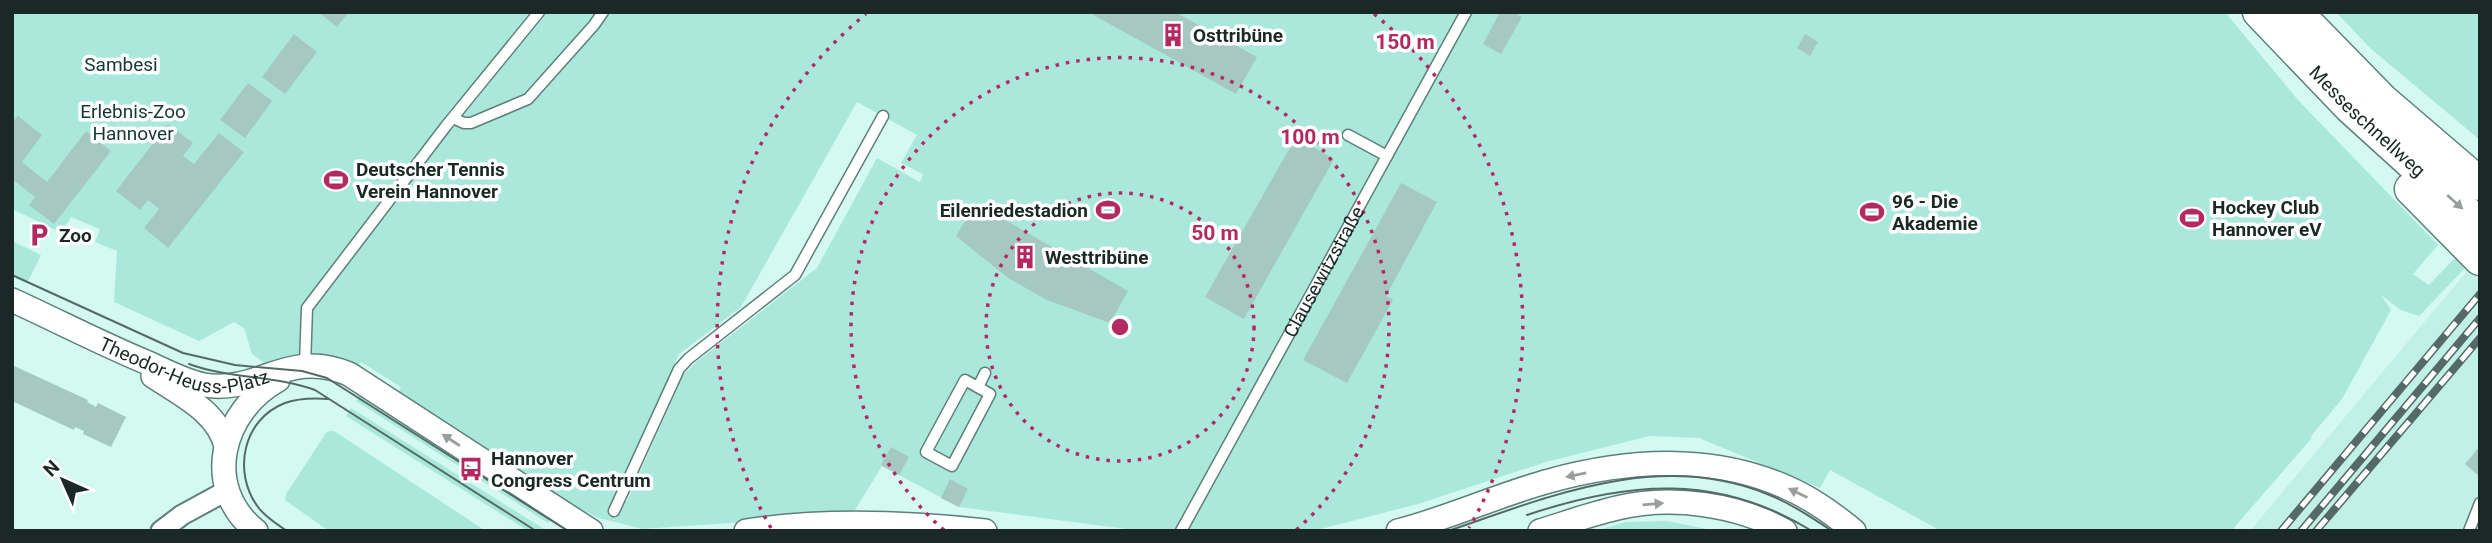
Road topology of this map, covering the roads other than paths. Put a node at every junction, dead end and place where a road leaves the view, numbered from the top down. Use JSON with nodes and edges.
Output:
{"nodes":[{"id":1,"x":539,"y":12,"type":"edge"},
{"id":2,"x":603,"y":12,"type":"edge"},
{"id":3,"x":1466,"y":12,"type":"edge"},
{"id":4,"x":2259,"y":12,"type":"edge"},
{"id":5,"x":2299,"y":14,"type":"edge"},
{"id":6,"x":2350,"y":107,"type":"junction"},
{"id":7,"x":883,"y":116,"type":"dead end"},
{"id":8,"x":453,"y":118,"type":"junction"},
{"id":9,"x":1348,"y":135,"type":"dead end"},
{"id":10,"x":1387,"y":156,"type":"junction"},
{"id":11,"x":2480,"y":158,"type":"edge"},
{"id":12,"x":2480,"y":184,"type":"edge"},
{"id":13,"x":2480,"y":225,"type":"edge"},
{"id":14,"x":2480,"y":259,"type":"edge"},
{"id":15,"x":12,"y":300,"type":"edge"},
{"id":16,"x":110,"y":347,"type":"junction"},
{"id":17,"x":305,"y":365,"type":"junction"},
{"id":18,"x":329,"y":368,"type":"junction"},
{"id":19,"x":985,"y":373,"type":"dead end"},
{"id":20,"x":978,"y":387,"type":"junction"},
{"id":21,"x":226,"y":446,"type":"junction"},
{"id":22,"x":226,"y":491,"type":"junction"},
{"id":23,"x":2480,"y":503,"type":"edge"},
{"id":24,"x":614,"y":511,"type":"dead end"},
{"id":25,"x":161,"y":531,"type":"edge"},
{"id":26,"x":256,"y":531,"type":"edge"},
{"id":27,"x":591,"y":531,"type":"edge"},
{"id":28,"x":746,"y":531,"type":"edge"},
{"id":29,"x":985,"y":531,"type":"edge"},
{"id":30,"x":1181,"y":531,"type":"edge"},
{"id":31,"x":1398,"y":531,"type":"edge"},
{"id":32,"x":1540,"y":531,"type":"edge"},
{"id":33,"x":1785,"y":531,"type":"edge"},
{"id":34,"x":1854,"y":531,"type":"edge"},
{"id":35,"x":2469,"y":531,"type":"edge"}],
"edges":[{"from":1,"to":8,"type":"lane"},
{"from":2,"to":8,"type":"lane"},
{"from":3,"to":10,"type":"lane","name":"Clausewitzstraße"},
{"from":4,"to":6,"type":"highway","name":"Messeschnellweg"},
{"from":5,"to":11,"type":"highway"},
{"from":5,"to":12,"type":"highway","name":"Messeschnellweg"},
{"from":6,"to":13,"type":"highway","name":"Messeschnellweg","one_way":true},
{"from":6,"to":14,"type":"highway"},
{"from":7,"to":24,"type":"lane"},
{"from":8,"to":17,"type":"lane"},
{"from":9,"to":10,"type":"lane"},
{"from":10,"to":30,"type":"lane","name":"Clausewitzstraße"},
{"from":15,"to":16,"type":"street"},
{"from":16,"to":17,"type":"street","name":"Theodor-Heuss-Platz"},
{"from":16,"to":21,"type":"street","name":"Theodor-Heuss-Platz"},
{"from":17,"to":18,"type":"street","name":"Theodor-Heuss-Platz"},
{"from":18,"to":21,"type":"street","name":"Theodor-Heuss-Platz"},
{"from":27,"to":18,"type":"street","name":"Theodor-Heuss-Platz","one_way":true},
{"from":19,"to":20,"type":"lane"},
{"from":20,"to":20,"type":"lane"},
{"from":21,"to":22,"type":"street","name":"Theodor-Heuss-Platz"},
{"from":22,"to":25,"type":"street"},
{"from":22,"to":26,"type":"street"},
{"from":23,"to":35,"type":"lane"},
{"from":28,"to":29,"type":"street"},
{"from":34,"to":31,"type":"street","one_way":true},
{"from":32,"to":33,"type":"street","one_way":true}]}
